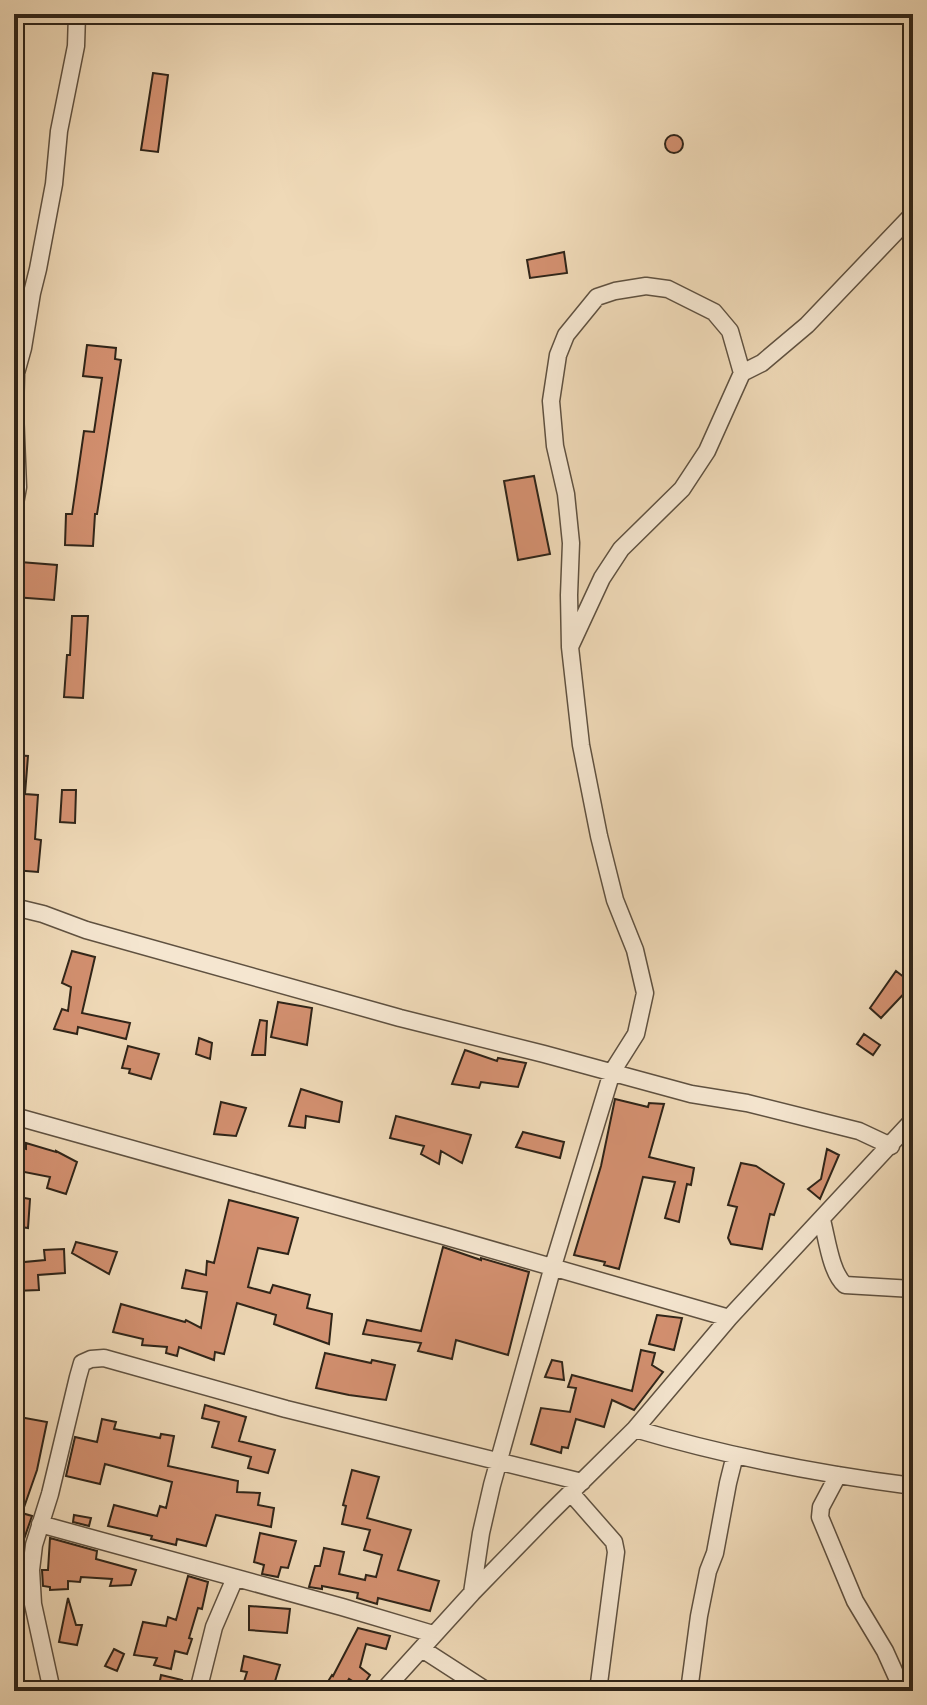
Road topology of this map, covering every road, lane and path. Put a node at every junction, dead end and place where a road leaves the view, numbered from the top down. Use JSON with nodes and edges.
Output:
{"nodes":[{"id":1,"x":77,"y":14,"type":"edge"},
{"id":2,"x":913,"y":214,"type":"edge"},
{"id":3,"x":742,"y":373,"type":"junction"},
{"id":4,"x":14,"y":509,"type":"edge"},
{"id":5,"x":570,"y":647,"type":"junction"},
{"id":6,"x":14,"y":907,"type":"edge"},
{"id":7,"x":612,"y":1072,"type":"junction"},
{"id":8,"x":14,"y":1116,"type":"edge"},
{"id":9,"x":913,"y":1120,"type":"edge"},
{"id":10,"x":891,"y":1146,"type":"junction"},
{"id":11,"x":822,"y":1220,"type":"junction"},
{"id":12,"x":553,"y":1266,"type":"junction"},
{"id":13,"x":913,"y":1289,"type":"edge"},
{"id":14,"x":729,"y":1318,"type":"junction"},
{"id":15,"x":635,"y":1429,"type":"junction"},
{"id":16,"x":735,"y":1455,"type":"junction"},
{"id":17,"x":500,"y":1463,"type":"junction"},
{"id":18,"x":838,"y":1475,"type":"junction"},
{"id":19,"x":913,"y":1486,"type":"edge"},
{"id":20,"x":576,"y":1487,"type":"junction"},
{"id":21,"x":40,"y":1524,"type":"junction"},
{"id":22,"x":235,"y":1578,"type":"junction"},
{"id":23,"x":472,"y":1593,"type":"junction"},
{"id":24,"x":433,"y":1634,"type":"junction"},
{"id":25,"x":422,"y":1649,"type":"junction"},
{"id":26,"x":52,"y":1691,"type":"edge"},
{"id":27,"x":198,"y":1691,"type":"edge"},
{"id":28,"x":383,"y":1691,"type":"edge"},
{"id":29,"x":487,"y":1691,"type":"edge"},
{"id":30,"x":598,"y":1691,"type":"edge"},
{"id":31,"x":689,"y":1691,"type":"edge"},
{"id":32,"x":903,"y":1691,"type":"edge"}],
"edges":[{"from":1,"to":4,"type":"street"},
{"from":2,"to":3,"type":"street"},
{"from":3,"to":5,"type":"street"},
{"from":3,"to":5,"type":"street"},
{"from":5,"to":7,"type":"street"},
{"from":6,"to":7,"type":"street"},
{"from":7,"to":10,"type":"street"},
{"from":7,"to":12,"type":"street"},
{"from":8,"to":12,"type":"street"},
{"from":9,"to":10,"type":"street"},
{"from":10,"to":11,"type":"street"},
{"from":11,"to":13,"type":"street"},
{"from":11,"to":14,"type":"street"},
{"from":12,"to":14,"type":"street"},
{"from":12,"to":17,"type":"street"},
{"from":14,"to":15,"type":"street"},
{"from":15,"to":16,"type":"street"},
{"from":15,"to":20,"type":"street"},
{"from":16,"to":18,"type":"street"},
{"from":16,"to":31,"type":"street"},
{"from":17,"to":20,"type":"street"},
{"from":17,"to":21,"type":"street"},
{"from":17,"to":23,"type":"street"},
{"from":18,"to":19,"type":"street"},
{"from":18,"to":32,"type":"street"},
{"from":20,"to":23,"type":"street"},
{"from":20,"to":30,"type":"street"},
{"from":21,"to":22,"type":"street"},
{"from":21,"to":26,"type":"street"},
{"from":22,"to":24,"type":"street"},
{"from":22,"to":27,"type":"street"},
{"from":23,"to":24,"type":"street"},
{"from":24,"to":25,"type":"street"},
{"from":25,"to":28,"type":"street"},
{"from":25,"to":29,"type":"street"}]}
